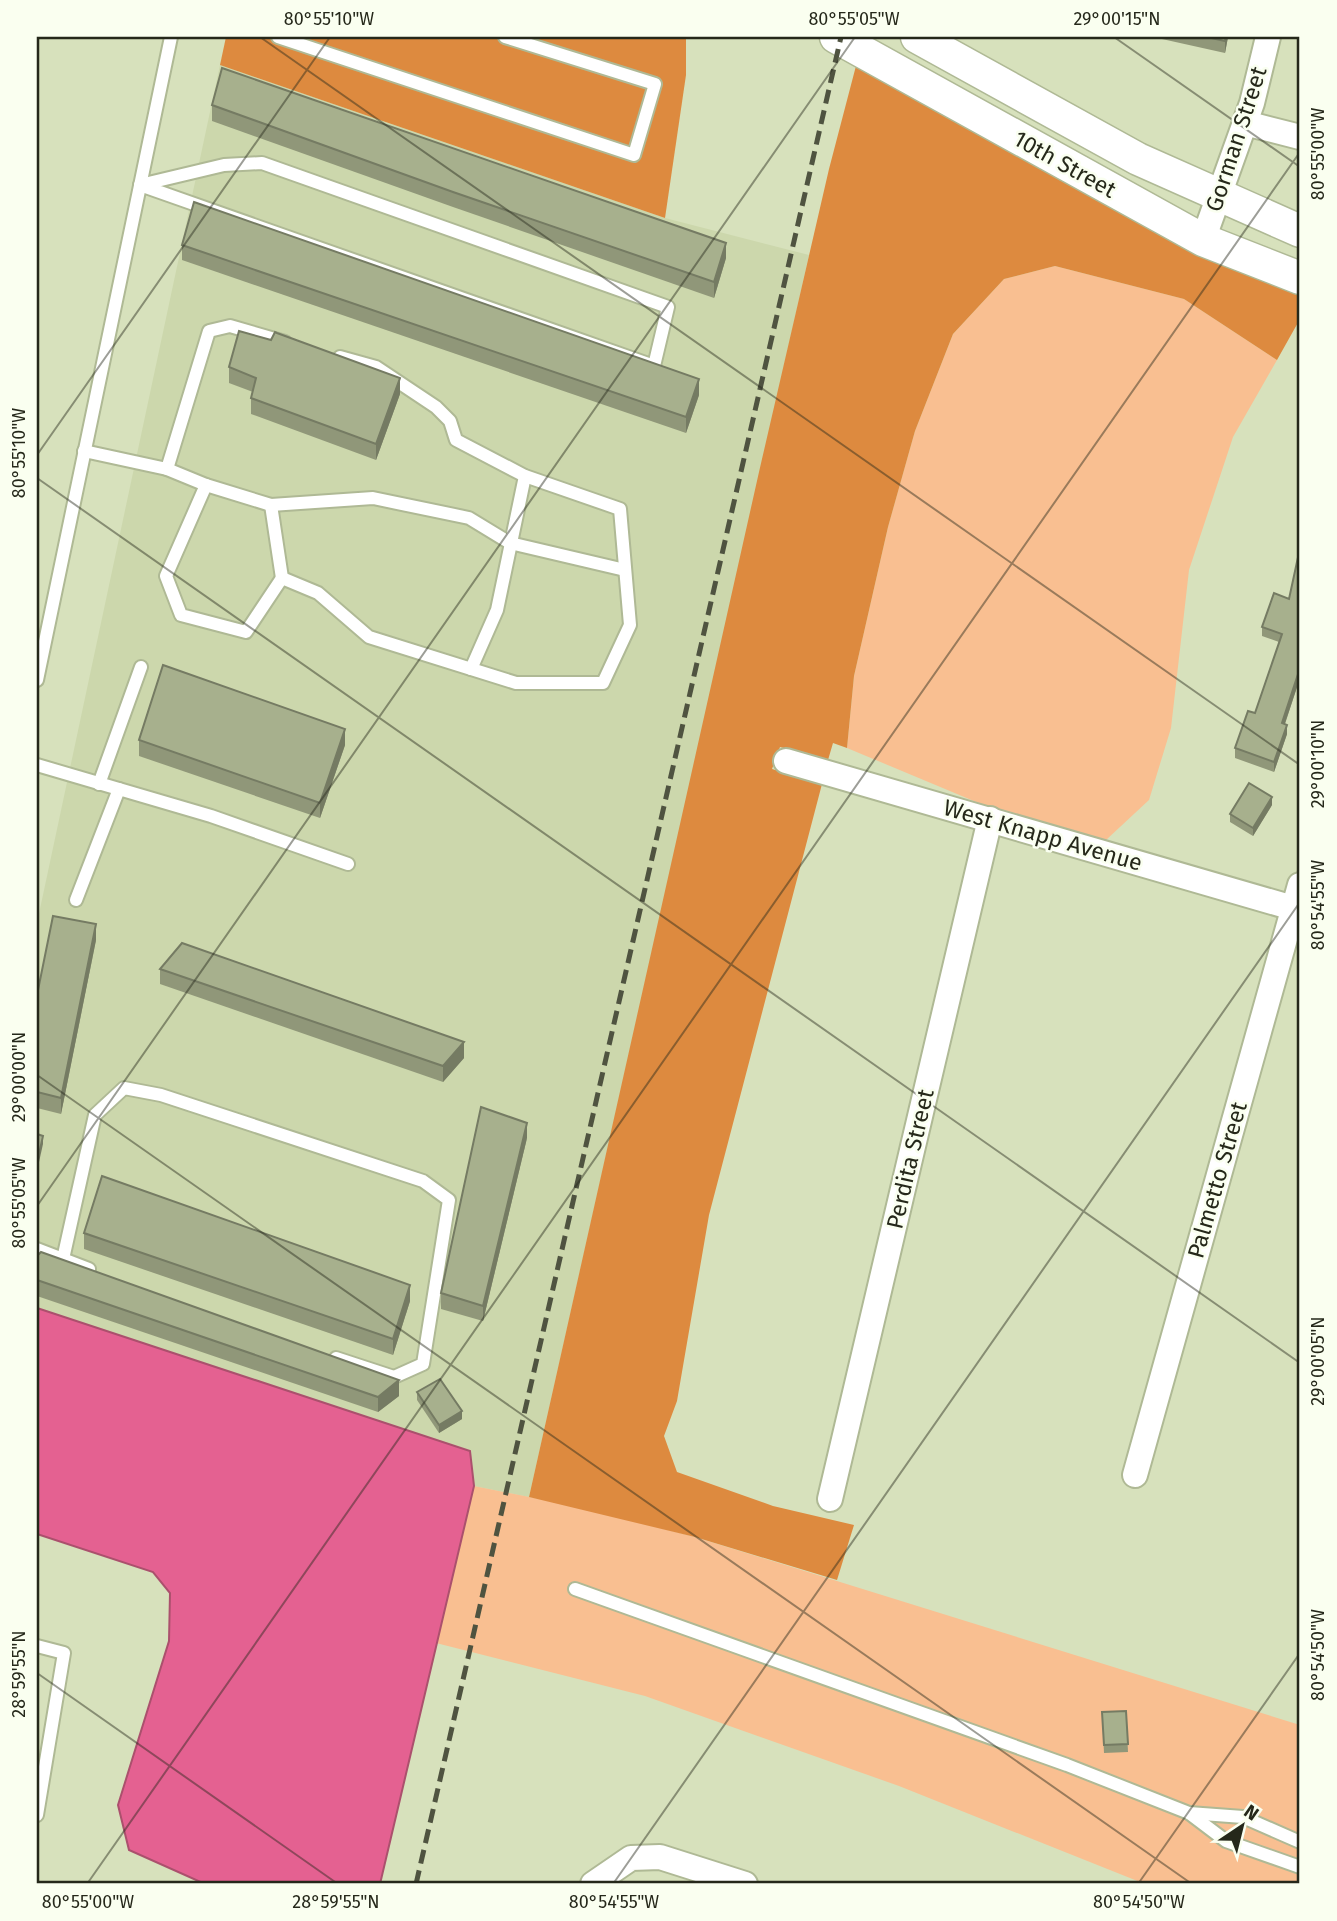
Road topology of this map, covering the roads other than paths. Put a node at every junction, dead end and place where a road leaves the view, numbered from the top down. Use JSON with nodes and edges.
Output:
{"nodes":[{"id":1,"x":171,"y":37,"type":"edge"},
{"id":2,"x":278,"y":37,"type":"edge"},
{"id":3,"x":505,"y":37,"type":"edge"},
{"id":4,"x":836,"y":37,"type":"edge"},
{"id":5,"x":1268,"y":37,"type":"edge"},
{"id":6,"x":296,"y":40,"type":"edge"},
{"id":7,"x":927,"y":43,"type":"edge"},
{"id":8,"x":919,"y":82,"type":"junction"},
{"id":9,"x":1245,"y":123,"type":"junction"},
{"id":10,"x":1300,"y":137,"type":"edge"},
{"id":11,"x":140,"y":185,"type":"junction"},
{"id":12,"x":1219,"y":196,"type":"junction"},
{"id":13,"x":1300,"y":231,"type":"edge"},
{"id":14,"x":1203,"y":240,"type":"junction"},
{"id":15,"x":1300,"y":278,"type":"edge"},
{"id":16,"x":296,"y":345,"type":"edge"},
{"id":17,"x":323,"y":352,"type":"edge"},
{"id":18,"x":84,"y":451,"type":"junction"},
{"id":19,"x":167,"y":469,"type":"junction"},
{"id":20,"x":525,"y":476,"type":"junction"},
{"id":21,"x":206,"y":485,"type":"junction"},
{"id":22,"x":271,"y":505,"type":"junction"},
{"id":23,"x":510,"y":543,"type":"junction"},
{"id":24,"x":625,"y":570,"type":"junction"},
{"id":25,"x":282,"y":578,"type":"junction"},
{"id":26,"x":141,"y":667,"type":"dead end"},
{"id":27,"x":471,"y":669,"type":"junction"},
{"id":28,"x":37,"y":680,"type":"edge"},
{"id":29,"x":786,"y":761,"type":"dead end"},
{"id":30,"x":37,"y":765,"type":"edge"},
{"id":31,"x":99,"y":783,"type":"junction"},
{"id":32,"x":119,"y":789,"type":"junction"},
{"id":33,"x":990,"y":819,"type":"junction"},
{"id":34,"x":348,"y":864,"type":"dead end"},
{"id":35,"x":76,"y":900,"type":"dead end"},
{"id":36,"x":1298,"y":901,"type":"edge"},
{"id":37,"x":37,"y":1249,"type":"edge"},
{"id":38,"x":63,"y":1259,"type":"junction"},
{"id":39,"x":100,"y":1274,"type":"edge"},
{"id":40,"x":329,"y":1355,"type":"edge"},
{"id":41,"x":1135,"y":1475,"type":"dead end"},
{"id":42,"x":830,"y":1499,"type":"dead end"},
{"id":43,"x":575,"y":1589,"type":"dead end"},
{"id":44,"x":37,"y":1646,"type":"edge"},
{"id":45,"x":1189,"y":1813,"type":"junction"},
{"id":46,"x":37,"y":1815,"type":"edge"},
{"id":47,"x":1300,"y":1842,"type":"edge"},
{"id":48,"x":1300,"y":1867,"type":"edge"},
{"id":49,"x":593,"y":1884,"type":"edge"},
{"id":50,"x":746,"y":1884,"type":"edge"}],
"edges":[{"from":1,"to":11,"type":"lane"},
{"from":2,"to":6,"type":"lane"},
{"from":3,"to":6,"type":"lane"},
{"from":4,"to":8,"type":"street","name":"10th Street"},
{"from":5,"to":9,"type":"street","name":"Gorman Street"},
{"from":7,"to":8,"type":"street"},
{"from":7,"to":12,"type":"street","name":"10th Street"},
{"from":8,"to":14,"type":"street","name":"10th Street"},
{"from":9,"to":10,"type":"street"},
{"from":9,"to":12,"type":"street","name":"Gorman Street"},
{"from":11,"to":11,"type":"lane"},
{"from":11,"to":18,"type":"lane"},
{"from":12,"to":13,"type":"street","name":"10th Street"},
{"from":12,"to":14,"type":"street","name":"Gorman Street"},
{"from":14,"to":15,"type":"street","name":"10th Street"},
{"from":16,"to":19,"type":"lane"},
{"from":17,"to":20,"type":"lane"},
{"from":18,"to":19,"type":"lane"},
{"from":18,"to":28,"type":"lane"},
{"from":19,"to":21,"type":"lane"},
{"from":20,"to":23,"type":"lane"},
{"from":20,"to":24,"type":"lane"},
{"from":21,"to":22,"type":"lane"},
{"from":21,"to":25,"type":"lane"},
{"from":22,"to":23,"type":"lane"},
{"from":22,"to":25,"type":"lane"},
{"from":23,"to":24,"type":"lane"},
{"from":23,"to":27,"type":"lane"},
{"from":24,"to":27,"type":"lane"},
{"from":25,"to":27,"type":"lane"},
{"from":26,"to":31,"type":"lane"},
{"from":29,"to":33,"type":"street","name":"West Knapp Avenue"},
{"from":30,"to":31,"type":"lane"},
{"from":31,"to":32,"type":"lane"},
{"from":32,"to":34,"type":"lane"},
{"from":32,"to":35,"type":"lane"},
{"from":33,"to":36,"type":"street","name":"West Knapp Avenue"},
{"from":33,"to":42,"type":"street","name":"Perdita Street"},
{"from":36,"to":41,"type":"street","name":"Palmetto Street"},
{"from":37,"to":38,"type":"lane"},
{"from":38,"to":39,"type":"lane"},
{"from":38,"to":40,"type":"lane"},
{"from":43,"to":45,"type":"lane"},
{"from":44,"to":46,"type":"lane"},
{"from":45,"to":47,"type":"lane"},
{"from":45,"to":48,"type":"lane"},
{"from":49,"to":50,"type":"street"}]}
